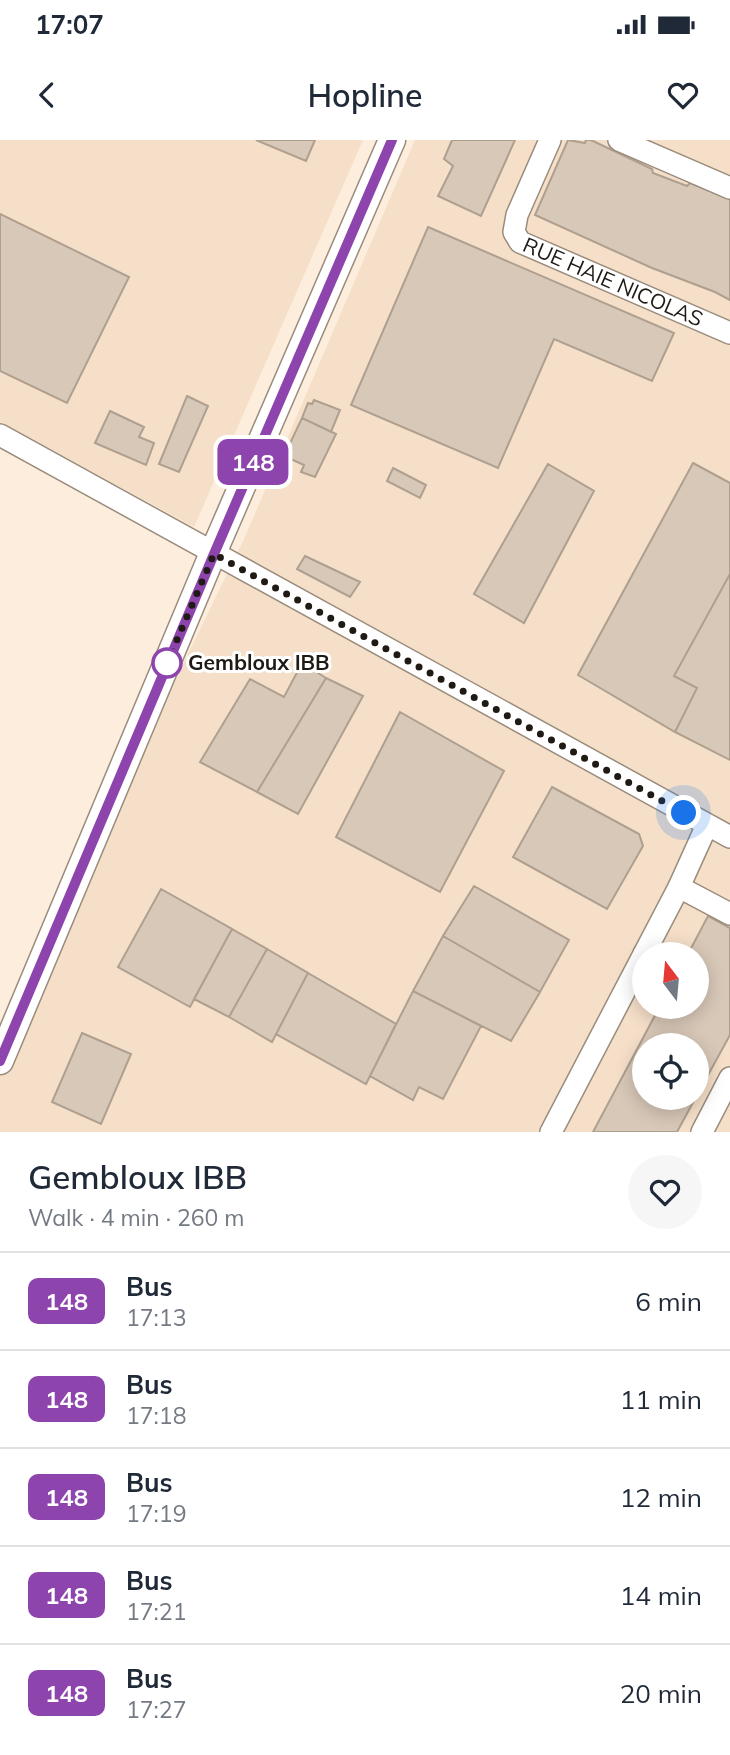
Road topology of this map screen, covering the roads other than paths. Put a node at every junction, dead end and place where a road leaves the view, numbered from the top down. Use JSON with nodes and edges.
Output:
{"nodes":[{"id":1,"x":392,"y":140,"type":"edge"},
{"id":2,"x":550,"y":140,"type":"edge"},
{"id":3,"x":619,"y":140,"type":"edge"},
{"id":4,"x":730,"y":188,"type":"edge"},
{"id":5,"x":730,"y":333,"type":"edge"},
{"id":6,"x":0,"y":435,"type":"edge"},
{"id":7,"x":214,"y":554,"type":"junction"},
{"id":8,"x":707,"y":825,"type":"junction"},
{"id":9,"x":730,"y":837,"type":"edge"},
{"id":10,"x":679,"y":887,"type":"junction"},
{"id":11,"x":730,"y":914,"type":"edge"},
{"id":12,"x":650,"y":942,"type":"edge"},
{"id":13,"x":632,"y":977,"type":"edge"},
{"id":14,"x":0,"y":1061,"type":"edge"},
{"id":15,"x":730,"y":1078,"type":"edge"},
{"id":16,"x":551,"y":1132,"type":"edge"},
{"id":17,"x":702,"y":1132,"type":"edge"}],
"edges":[{"from":1,"to":7,"type":"main road"},
{"from":2,"to":5,"type":"street","name":"RUE HAIE NICOLAS"},
{"from":3,"to":4,"type":"street"},
{"from":6,"to":7,"type":"street"},
{"from":7,"to":8,"type":"street"},
{"from":7,"to":14,"type":"main road"},
{"from":8,"to":9,"type":"street"},
{"from":8,"to":10,"type":"street"},
{"from":10,"to":11,"type":"street"},
{"from":10,"to":12,"type":"street"},
{"from":13,"to":16,"type":"street"},
{"from":15,"to":17,"type":"street"}]}
